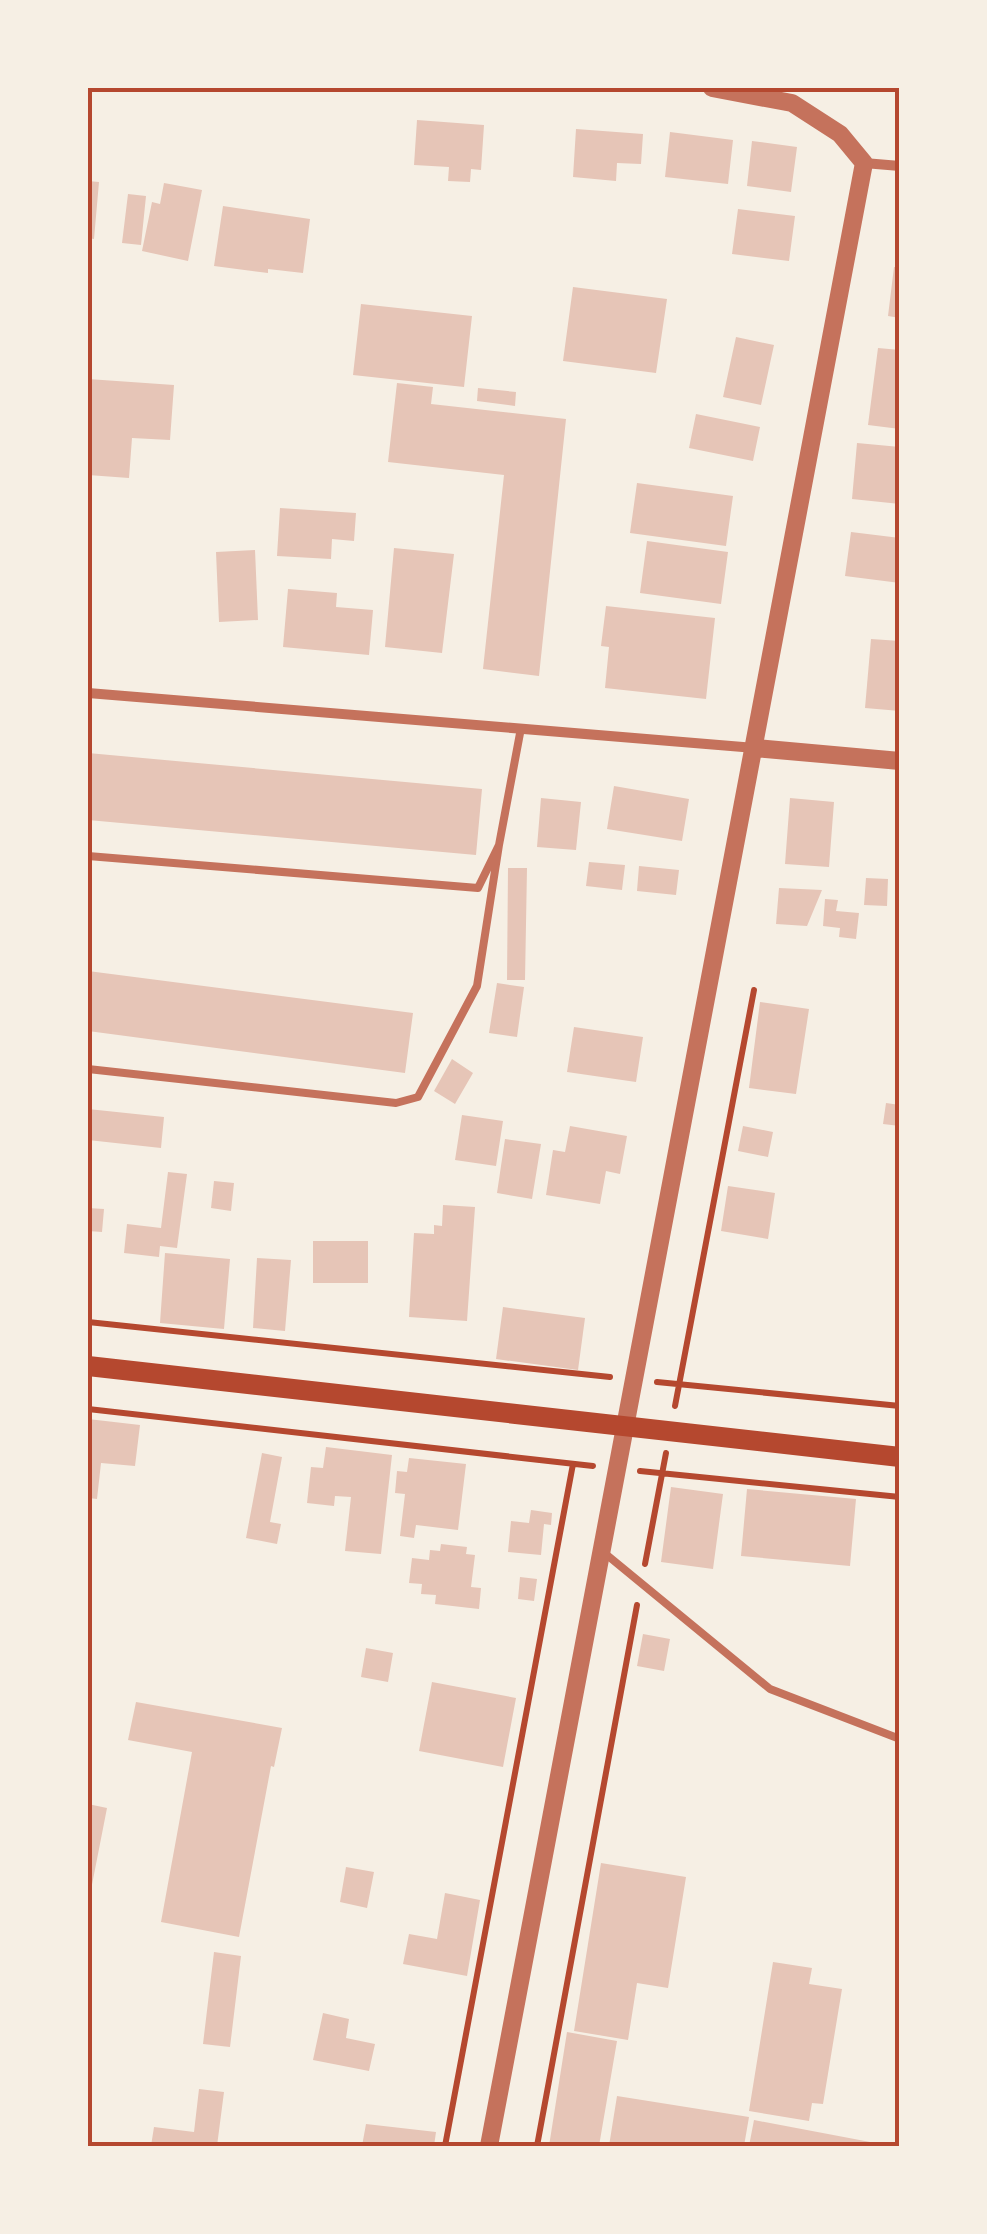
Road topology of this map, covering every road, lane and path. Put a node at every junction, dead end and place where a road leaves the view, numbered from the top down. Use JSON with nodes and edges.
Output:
{"nodes":[{"id":1,"x":712,"y":88,"type":"edge"},
{"id":2,"x":864,"y":163,"type":"junction"},
{"id":3,"x":900,"y":166,"type":"edge"},
{"id":4,"x":88,"y":692,"type":"edge"},
{"id":5,"x":521,"y":728,"type":"junction"},
{"id":6,"x":755,"y":748,"type":"junction"},
{"id":7,"x":900,"y":761,"type":"edge"},
{"id":8,"x":499,"y":845,"type":"junction"},
{"id":9,"x":88,"y":856,"type":"edge"},
{"id":10,"x":88,"y":1068,"type":"edge"},
{"id":11,"x":88,"y":1322,"type":"edge"},
{"id":12,"x":88,"y":1366,"type":"edge"},
{"id":13,"x":623,"y":1378,"type":"dead end"},
{"id":14,"x":642,"y":1380,"type":"dead end"},
{"id":15,"x":900,"y":1406,"type":"edge"},
{"id":16,"x":88,"y":1409,"type":"edge"},
{"id":17,"x":624,"y":1426,"type":"junction"},
{"id":18,"x":900,"y":1457,"type":"edge"},
{"id":19,"x":573,"y":1464,"type":"junction"},
{"id":20,"x":616,"y":1468,"type":"junction"},
{"id":21,"x":900,"y":1497,"type":"edge"},
{"id":22,"x":601,"y":1550,"type":"junction"},
{"id":23,"x":900,"y":1739,"type":"edge"},
{"id":24,"x":445,"y":2146,"type":"edge"},
{"id":25,"x":489,"y":2146,"type":"edge"}],
"edges":[{"from":1,"to":2,"type":"street"},
{"from":2,"to":3,"type":"street"},
{"from":2,"to":6,"type":"street"},
{"from":4,"to":5,"type":"street"},
{"from":5,"to":6,"type":"street"},
{"from":5,"to":8,"type":"lane"},
{"from":6,"to":7,"type":"street"},
{"from":6,"to":17,"type":"street"},
{"from":8,"to":9,"type":"lane"},
{"from":8,"to":10,"type":"lane"},
{"from":11,"to":13,"type":"path"},
{"from":12,"to":17,"type":"main road"},
{"from":14,"to":15,"type":"path"},
{"from":16,"to":19,"type":"path"},
{"from":17,"to":18,"type":"main road"},
{"from":17,"to":20,"type":"street"},
{"from":19,"to":20,"type":"path"},
{"from":19,"to":24,"type":"path"},
{"from":20,"to":21,"type":"path"},
{"from":20,"to":22,"type":"street"},
{"from":22,"to":23,"type":"lane"},
{"from":22,"to":25,"type":"street"}]}
